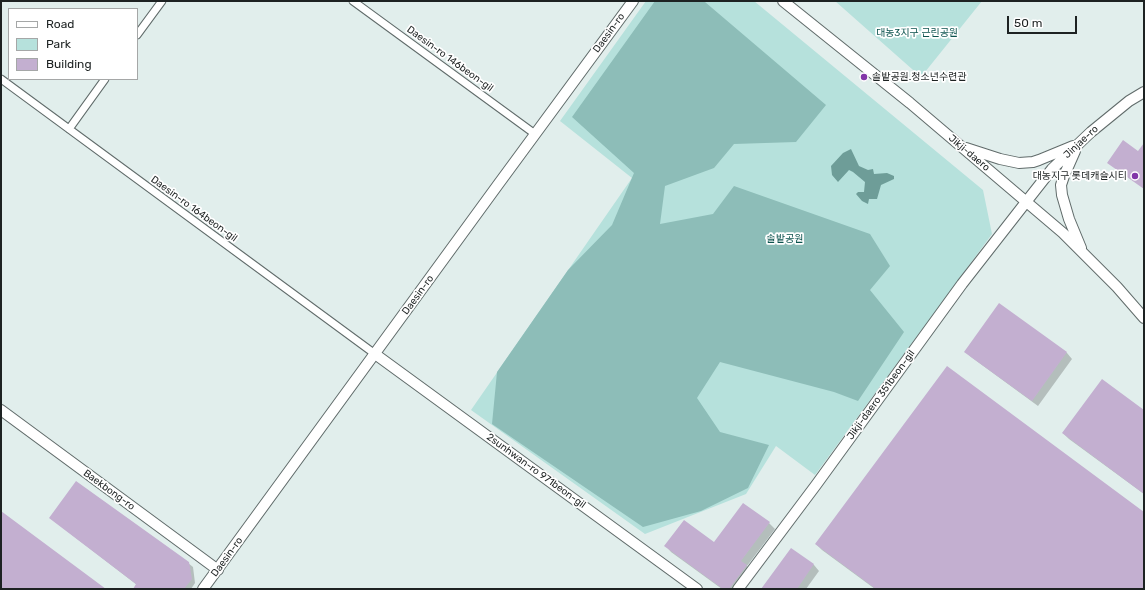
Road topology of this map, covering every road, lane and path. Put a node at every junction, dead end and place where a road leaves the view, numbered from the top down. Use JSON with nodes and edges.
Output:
{"nodes":[{"id":1,"x":162,"y":1,"type":"edge"},
{"id":2,"x":354,"y":1,"type":"edge"},
{"id":3,"x":633,"y":1,"type":"edge"},
{"id":4,"x":783,"y":1,"type":"edge"},
{"id":5,"x":138,"y":34,"type":"edge"},
{"id":6,"x":1,"y":79,"type":"edge"},
{"id":7,"x":104,"y":80,"type":"edge"},
{"id":8,"x":1144,"y":92,"type":"edge"},
{"id":9,"x":69,"y":129,"type":"junction"},
{"id":10,"x":535,"y":134,"type":"junction"},
{"id":11,"x":1079,"y":144,"type":"junction"},
{"id":12,"x":960,"y":146,"type":"junction"},
{"id":13,"x":1026,"y":202,"type":"junction"},
{"id":14,"x":1085,"y":255,"type":"junction"},
{"id":15,"x":1144,"y":318,"type":"edge"},
{"id":16,"x":375,"y":354,"type":"junction"},
{"id":17,"x":1,"y":410,"type":"edge"},
{"id":18,"x":218,"y":570,"type":"junction"},
{"id":19,"x":203,"y":589,"type":"edge"},
{"id":20,"x":697,"y":589,"type":"edge"},
{"id":21,"x":738,"y":589,"type":"edge"}],
"edges":[{"from":1,"to":5,"type":"street"},
{"from":2,"to":10,"type":"street","name":"Daesin-ro 146beon-gil"},
{"from":3,"to":10,"type":"street","name":"Daesin-ro"},
{"from":4,"to":12,"type":"street","name":"Jikji-daero"},
{"from":6,"to":9,"type":"street","name":"Daesin-ro 164beon-gil"},
{"from":7,"to":9,"type":"street"},
{"from":8,"to":11,"type":"street","name":"Jinjae-ro"},
{"from":9,"to":16,"type":"street","name":"Daesin-ro 164beon-gil"},
{"from":10,"to":16,"type":"street","name":"Daesin-ro"},
{"from":11,"to":12,"type":"street"},
{"from":11,"to":13,"type":"street","name":"Jinjae-ro"},
{"from":11,"to":14,"type":"street"},
{"from":12,"to":13,"type":"street","name":"Jikji-daero"},
{"from":13,"to":14,"type":"street","name":"Jikji-daero"},
{"from":13,"to":21,"type":"street","name":"Jikji-daero 351beon-gil"},
{"from":14,"to":15,"type":"street","name":"Jikji-daero"},
{"from":16,"to":18,"type":"street","name":"Daesin-ro"},
{"from":16,"to":20,"type":"street","name":"2sunhwan-ro 971beon-gil"},
{"from":17,"to":18,"type":"street","name":"Baekbong-ro"},
{"from":18,"to":19,"type":"street","name":"Daesin-ro"}]}
